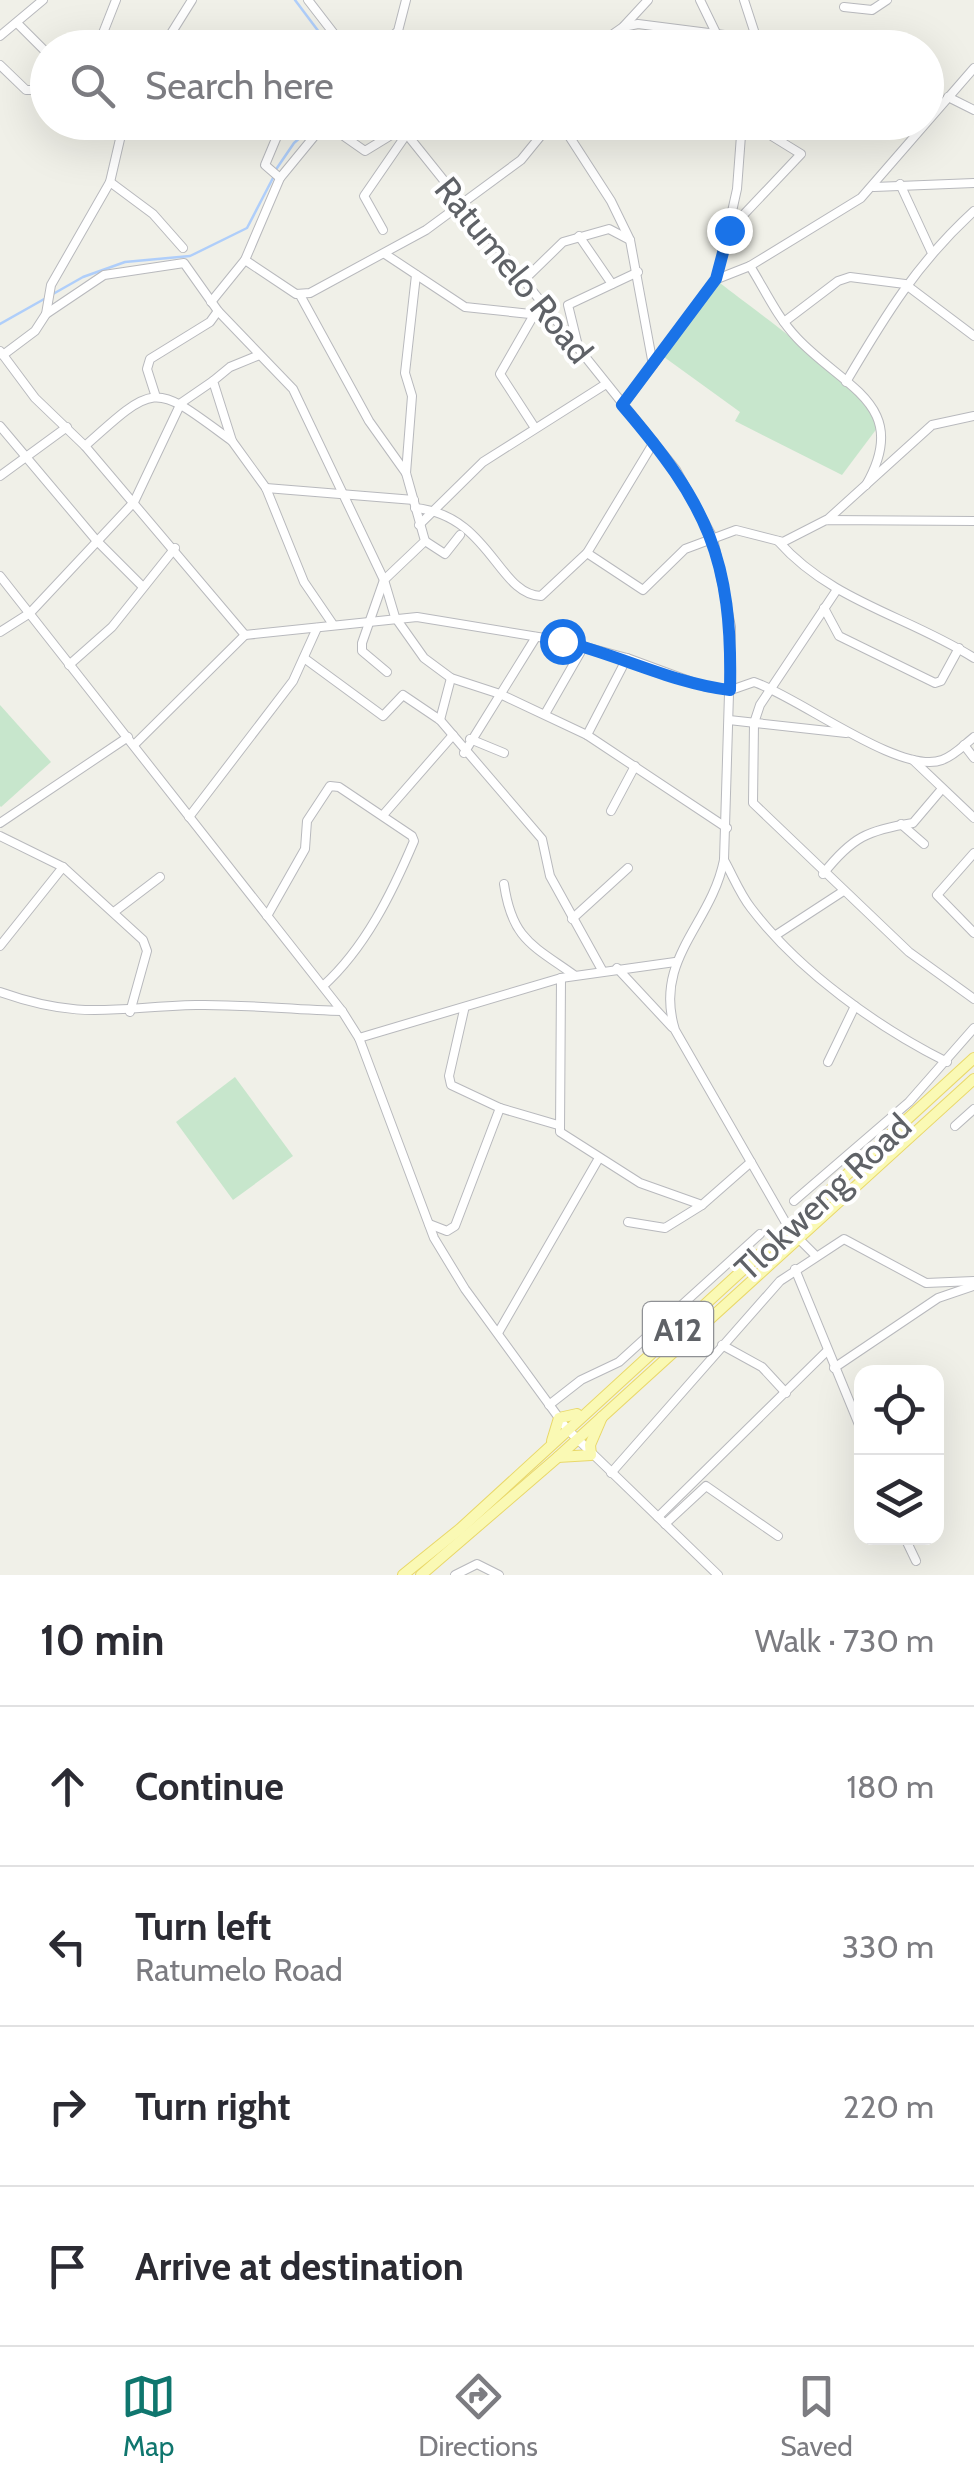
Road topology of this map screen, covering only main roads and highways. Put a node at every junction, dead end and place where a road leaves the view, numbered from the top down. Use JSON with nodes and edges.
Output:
{"nodes":[{"id":1,"x":974,"y":1058,"type":"edge"},
{"id":2,"x":974,"y":1078,"type":"edge"},
{"id":3,"x":589,"y":1406,"type":"junction"},
{"id":4,"x":602,"y":1416,"type":"junction"},
{"id":5,"x":544,"y":1449,"type":"junction"},
{"id":6,"x":558,"y":1458,"type":"junction"},
{"id":7,"x":402,"y":1575,"type":"edge"},
{"id":8,"x":421,"y":1575,"type":"edge"}],
"edges":[{"from":1,"to":3,"type":"main road","name":"Tlokweng Road","number":"A12"},
{"from":2,"to":4,"type":"main road","name":"Tlokweng Road","number":"A12"},
{"from":3,"to":5,"type":"main road","name":"Tlokweng Road","number":"A12"},
{"from":3,"to":5,"type":"main road"},
{"from":4,"to":6,"type":"main road","name":"Tlokweng Road","number":"A12"},
{"from":4,"to":6,"type":"main road"},
{"from":5,"to":7,"type":"main road","name":"Tlokweng Road","number":"A12"},
{"from":6,"to":8,"type":"main road","name":"Tlokweng Road","number":"A12"}]}
